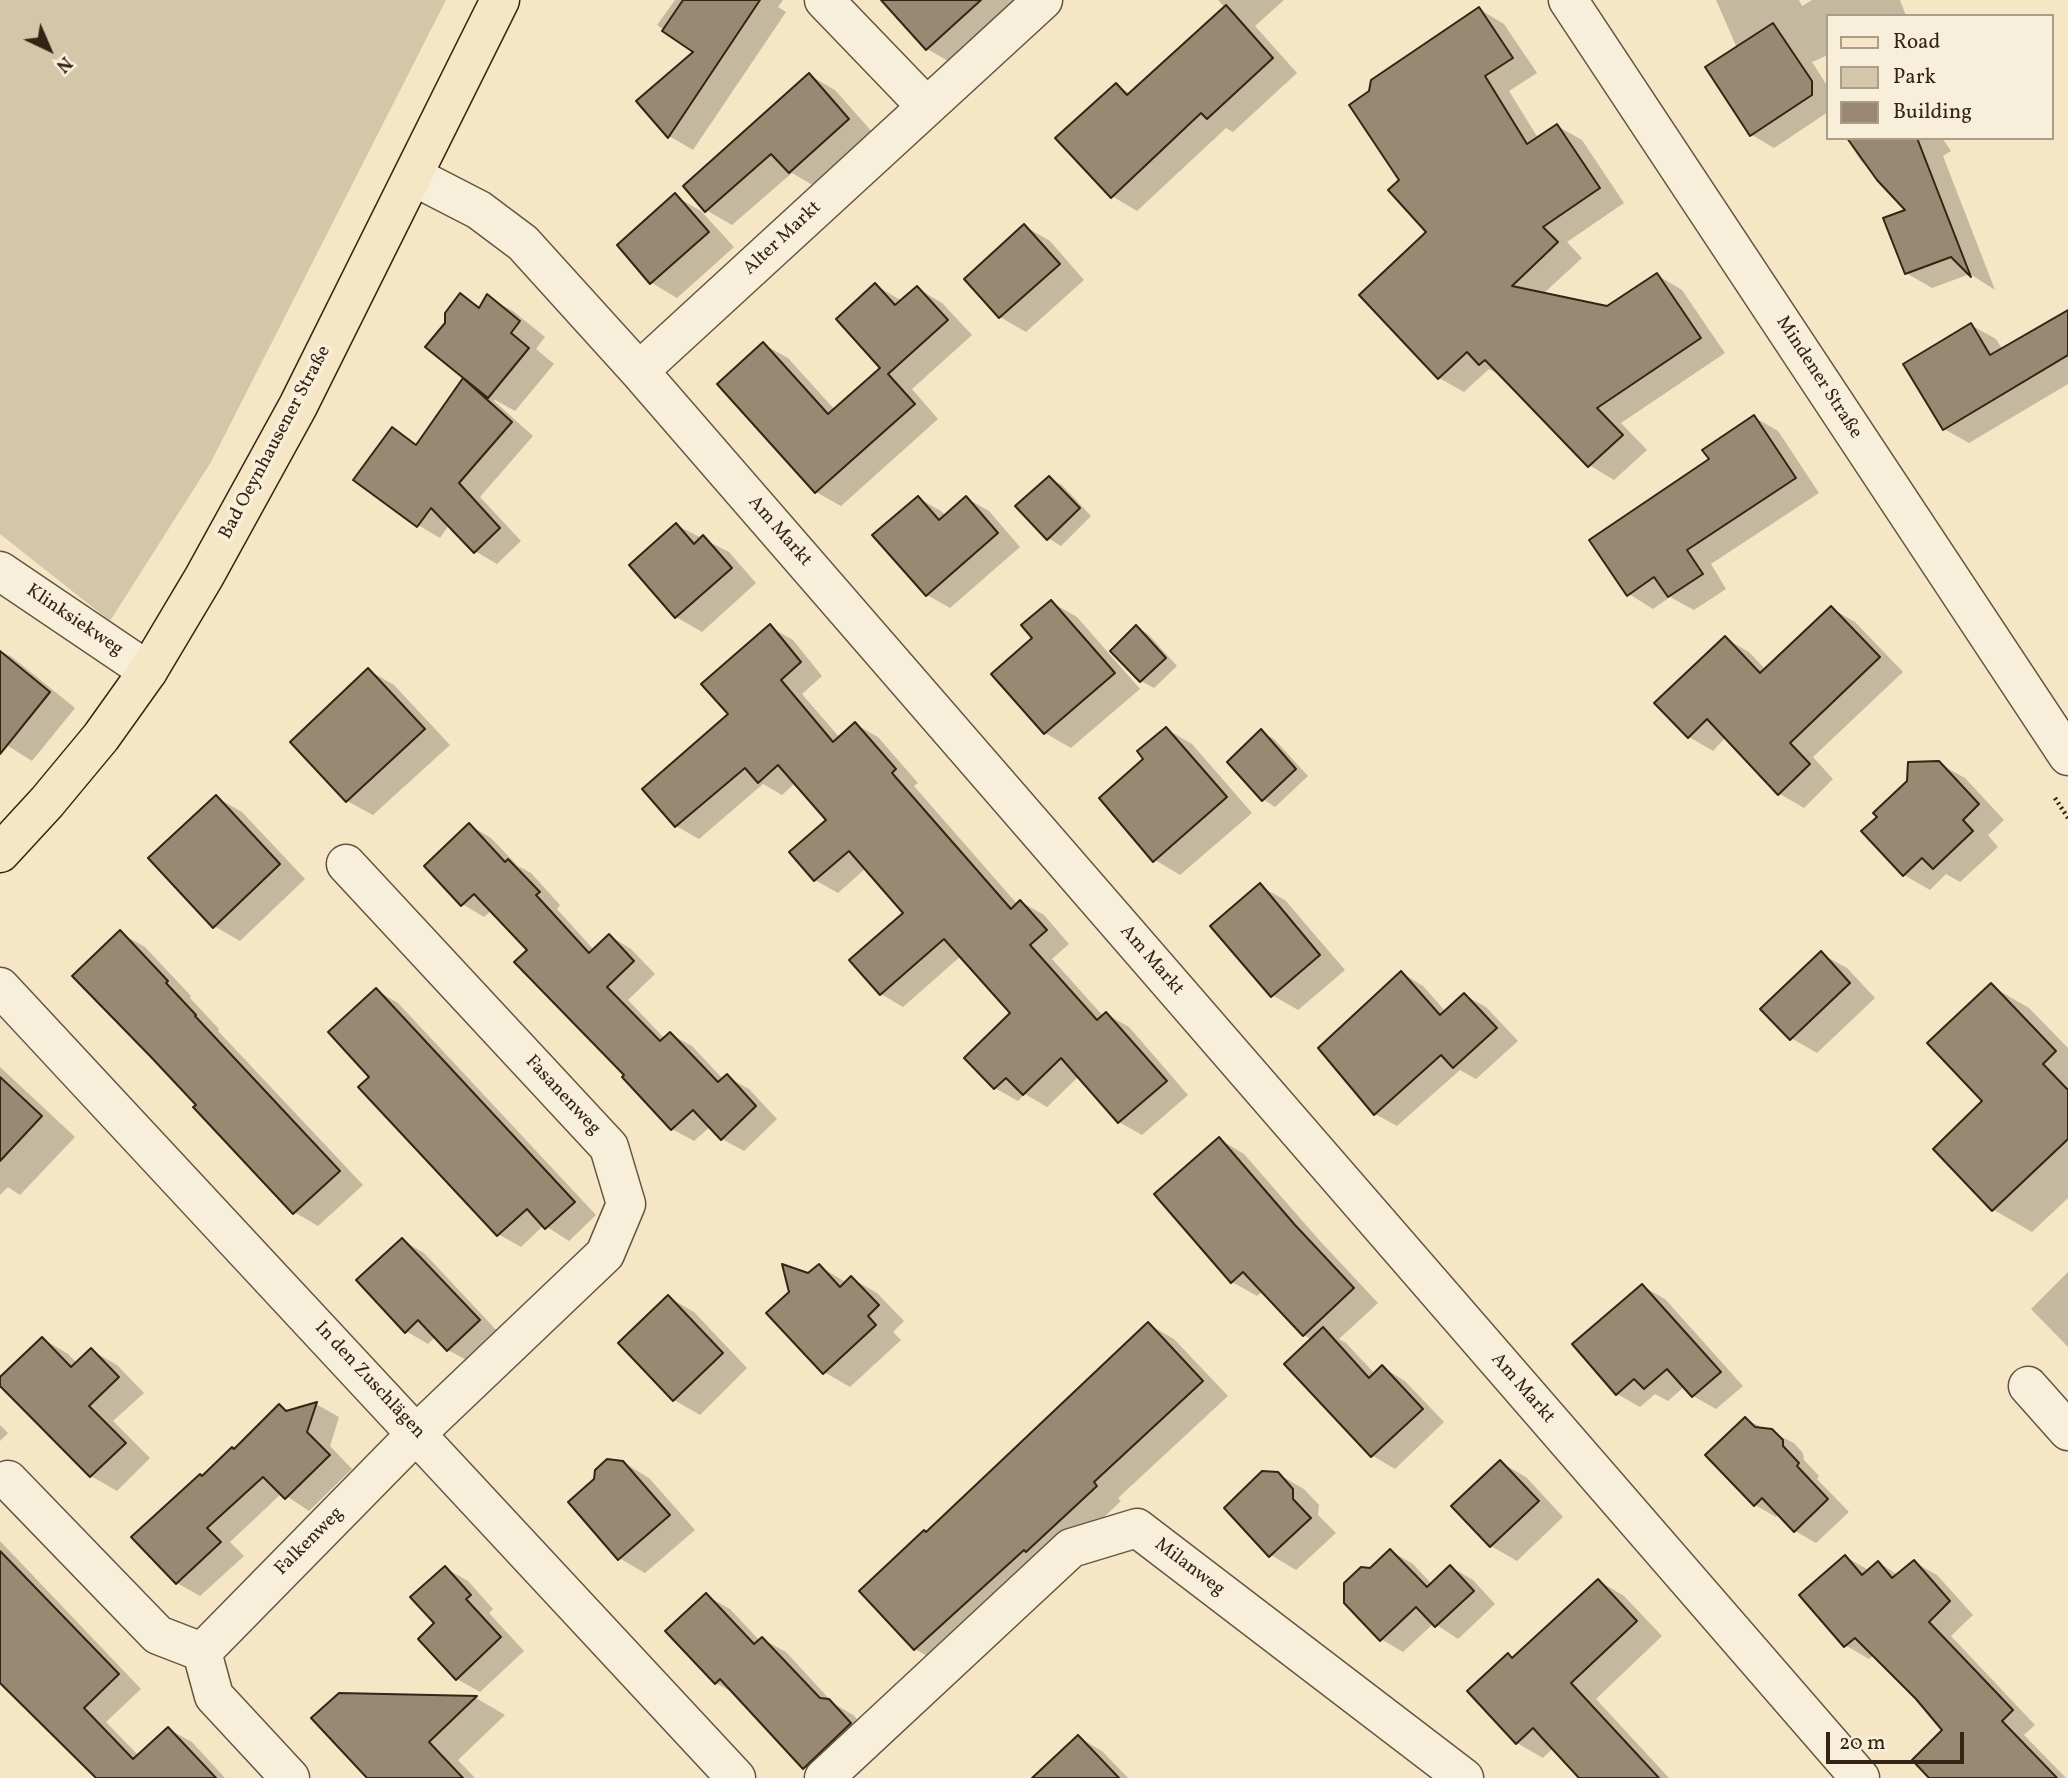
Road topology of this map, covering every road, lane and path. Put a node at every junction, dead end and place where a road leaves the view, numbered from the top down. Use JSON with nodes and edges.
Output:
{"nodes":[{"id":1,"x":500,"y":0,"type":"edge"},
{"id":2,"x":824,"y":0,"type":"edge"},
{"id":3,"x":1043,"y":0,"type":"edge"},
{"id":4,"x":1568,"y":0,"type":"edge"},
{"id":5,"x":926,"y":106,"type":"junction"},
{"id":6,"x":413,"y":176,"type":"junction"},
{"id":7,"x":639,"y":371,"type":"junction"},
{"id":8,"x":0,"y":570,"type":"edge"},
{"id":9,"x":148,"y":671,"type":"junction"},
{"id":10,"x":2065,"y":747,"type":"edge"},
{"id":11,"x":0,"y":853,"type":"edge"},
{"id":12,"x":346,"y":864,"type":"dead end"},
{"id":13,"x":0,"y":987,"type":"edge"},
{"id":14,"x":2028,"y":1386,"type":"dead end"},
{"id":15,"x":2068,"y":1431,"type":"edge"},
{"id":16,"x":417,"y":1433,"type":"junction"},
{"id":17,"x":8,"y":1480,"type":"dead end"},
{"id":18,"x":202,"y":1652,"type":"junction"},
{"id":19,"x":290,"y":1778,"type":"edge"},
{"id":20,"x":736,"y":1778,"type":"edge"},
{"id":21,"x":824,"y":1778,"type":"edge"},
{"id":22,"x":1464,"y":1778,"type":"edge"},
{"id":23,"x":1860,"y":1778,"type":"edge"}],
"edges":[{"from":1,"to":6,"type":"main road","name":"Bad Oeynhausener Straße"},
{"from":2,"to":5,"type":"street"},
{"from":3,"to":5,"type":"street","name":"Alter Markt"},
{"from":4,"to":10,"type":"street","name":"Mindener Straße"},
{"from":5,"to":7,"type":"street","name":"Alter Markt"},
{"from":6,"to":7,"type":"street","name":"Am Markt"},
{"from":6,"to":9,"type":"main road","name":"Bad Oeynhausener Straße"},
{"from":7,"to":23,"type":"street","name":"Am Markt"},
{"from":8,"to":9,"type":"street","name":"Klinksiekweg"},
{"from":9,"to":11,"type":"main road","name":"Bad Oeynhausener Straße"},
{"from":12,"to":16,"type":"street","name":"Fasanenweg"},
{"from":13,"to":16,"type":"street","name":"In den Zuschlägen"},
{"from":14,"to":15,"type":"street"},
{"from":16,"to":18,"type":"street","name":"Falkenweg"},
{"from":16,"to":20,"type":"street","name":"In den Zuschlägen"},
{"from":17,"to":18,"type":"street"},
{"from":18,"to":19,"type":"street"},
{"from":21,"to":22,"type":"street","name":"Milanweg"}]}
